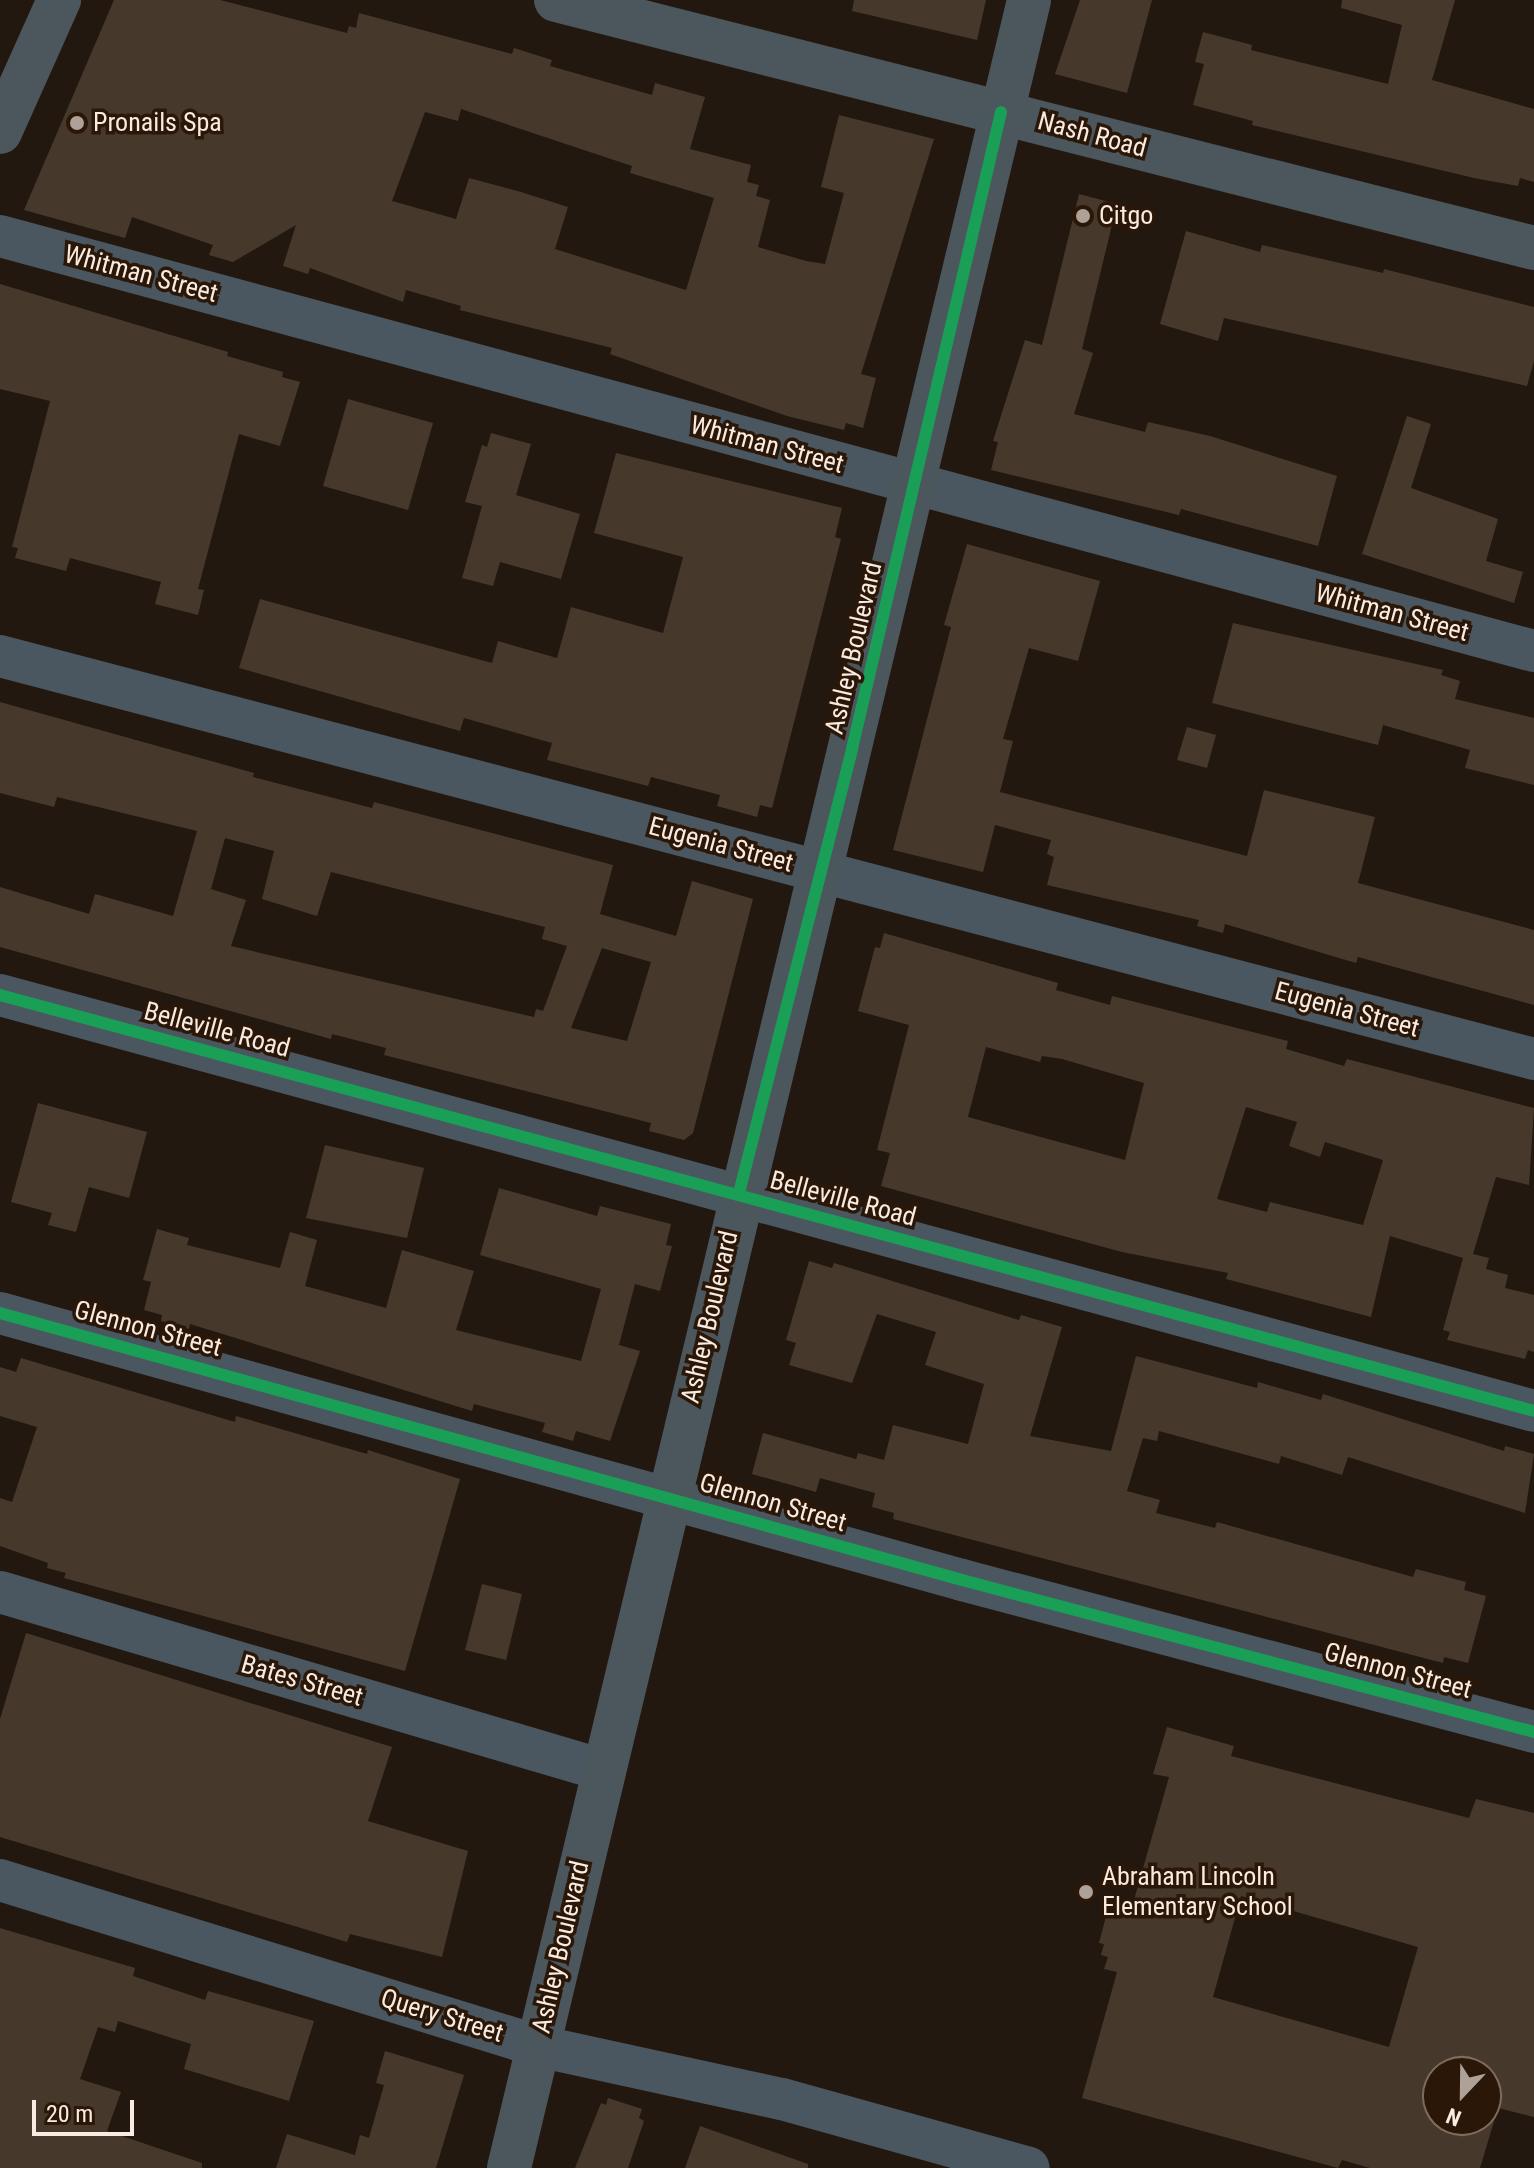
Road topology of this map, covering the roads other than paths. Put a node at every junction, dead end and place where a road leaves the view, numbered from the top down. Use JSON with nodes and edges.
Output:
{"nodes":[{"id":1,"x":59,"y":0,"type":"edge"},
{"id":2,"x":556,"y":0,"type":"edge"},
{"id":3,"x":1029,"y":0,"type":"edge"},
{"id":4,"x":1001,"y":112,"type":"junction"},
{"id":5,"x":0,"y":132,"type":"edge"},
{"id":6,"x":0,"y":236,"type":"edge"},
{"id":7,"x":1534,"y":248,"type":"edge"},
{"id":8,"x":916,"y":486,"type":"junction"},
{"id":9,"x":1534,"y":651,"type":"edge"},
{"id":10,"x":0,"y":656,"type":"edge"},
{"id":11,"x":822,"y":872,"type":"junction"},
{"id":12,"x":0,"y":995,"type":"edge"},
{"id":13,"x":1534,"y":1059,"type":"edge"},
{"id":14,"x":739,"y":1193,"type":"junction"},
{"id":15,"x":0,"y":1313,"type":"edge"},
{"id":16,"x":1534,"y":1411,"type":"edge"},
{"id":17,"x":668,"y":1495,"type":"junction"},
{"id":18,"x":0,"y":1592,"type":"edge"},
{"id":19,"x":1534,"y":1732,"type":"edge"},
{"id":20,"x":603,"y":1770,"type":"junction"},
{"id":21,"x":0,"y":1880,"type":"edge"},
{"id":22,"x":538,"y":2046,"type":"junction"},
{"id":23,"x":509,"y":2168,"type":"edge"},
{"id":24,"x":1029,"y":2168,"type":"edge"}],
"edges":[{"from":1,"to":5,"type":"main road"},
{"from":2,"to":4,"type":"main road","name":"Nash Road"},
{"from":3,"to":4,"type":"main road","name":"Ashley Boulevard"},
{"from":4,"to":7,"type":"main road","name":"Nash Road"},
{"from":4,"to":8,"type":"main road","name":"Ashley Boulevard"},
{"from":6,"to":8,"type":"street","name":"Whitman Street"},
{"from":8,"to":9,"type":"street","name":"Whitman Street"},
{"from":8,"to":11,"type":"main road","name":"Ashley Boulevard"},
{"from":10,"to":11,"type":"street","name":"Eugenia Street"},
{"from":11,"to":13,"type":"street","name":"Eugenia Street"},
{"from":11,"to":14,"type":"main road","name":"Ashley Boulevard"},
{"from":12,"to":14,"type":"street","name":"Belleville Road"},
{"from":14,"to":16,"type":"street","name":"Belleville Road"},
{"from":14,"to":17,"type":"main road","name":"Ashley Boulevard"},
{"from":15,"to":17,"type":"street","name":"Glennon Street"},
{"from":17,"to":19,"type":"street","name":"Glennon Street"},
{"from":17,"to":20,"type":"main road","name":"Ashley Boulevard"},
{"from":18,"to":20,"type":"street","name":"Bates Street"},
{"from":20,"to":22,"type":"main road","name":"Ashley Boulevard"},
{"from":21,"to":22,"type":"street","name":"Query Street"},
{"from":22,"to":23,"type":"main road","name":"Ashley Boulevard"},
{"from":22,"to":24,"type":"street","name":"Query Street"}]}
